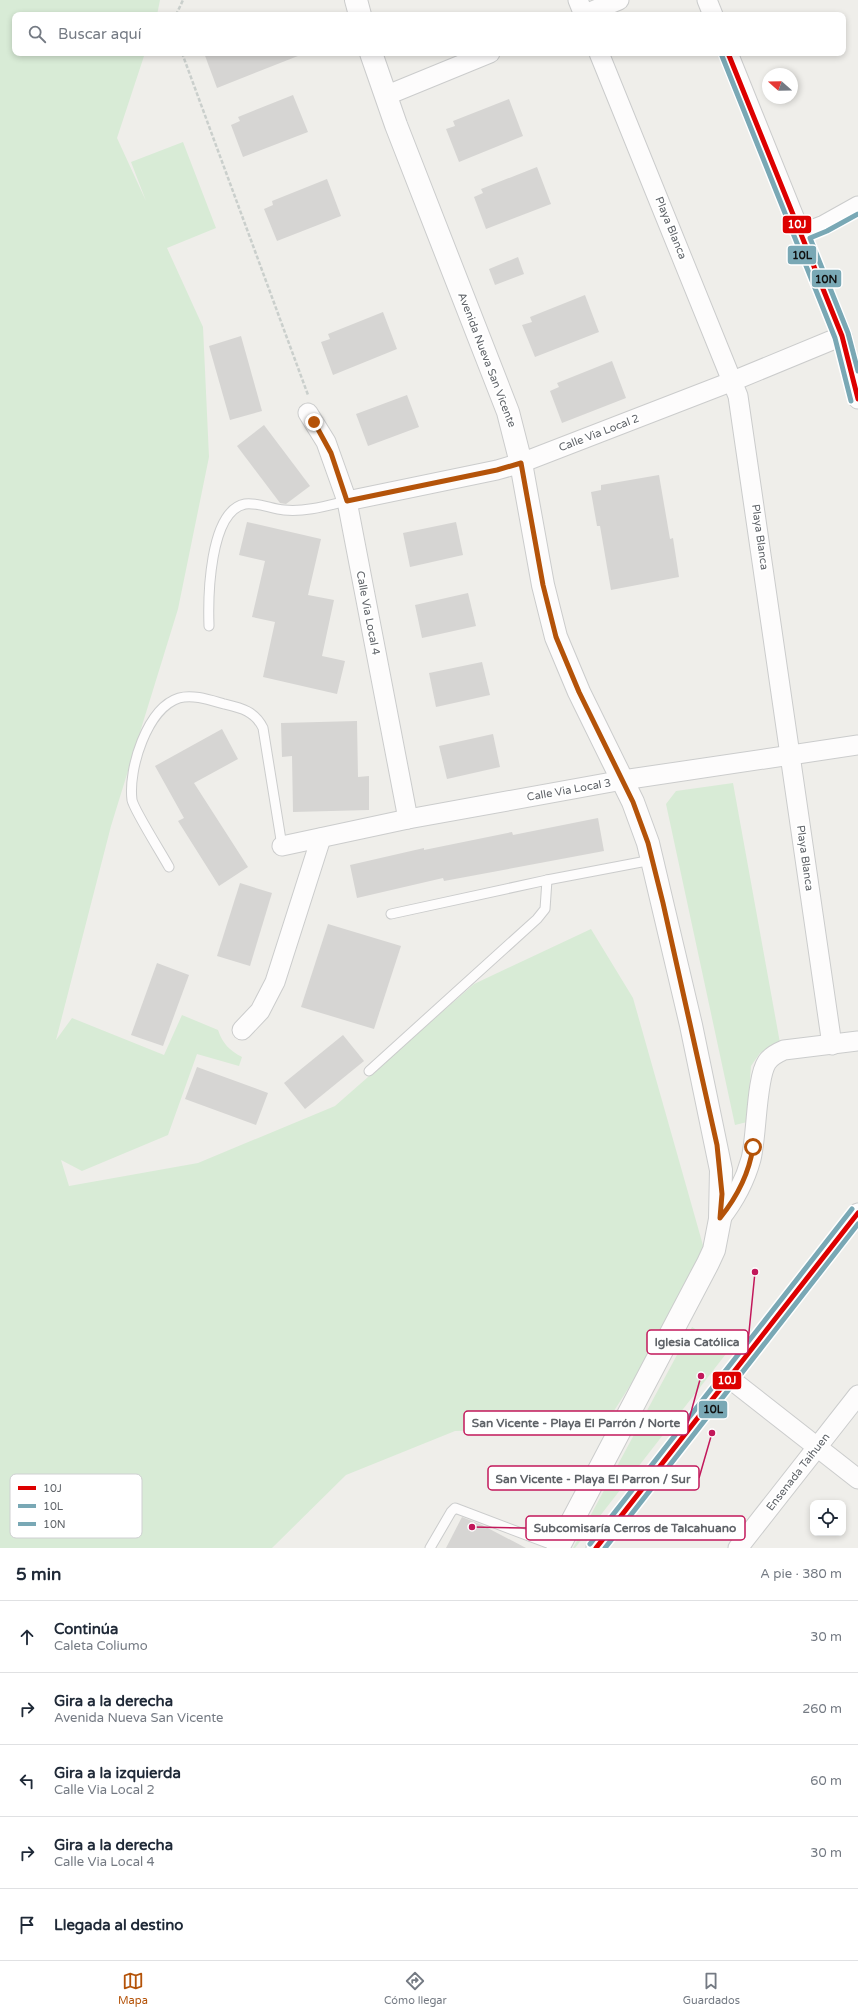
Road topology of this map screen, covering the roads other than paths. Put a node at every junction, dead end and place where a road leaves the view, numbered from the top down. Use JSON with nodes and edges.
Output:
{"nodes":[{"id":1,"x":356,"y":0,"type":"edge"},
{"id":2,"x":578,"y":0,"type":"edge"},
{"id":3,"x":619,"y":0,"type":"edge"},
{"id":4,"x":707,"y":0,"type":"edge"},
{"id":5,"x":359,"y":12,"type":"edge"},
{"id":6,"x":582,"y":12,"type":"edge"},
{"id":7,"x":590,"y":12,"type":"edge"},
{"id":8,"x":712,"y":12,"type":"edge"},
{"id":9,"x":372,"y":56,"type":"edge"},
{"id":10,"x":483,"y":56,"type":"edge"},
{"id":11,"x":600,"y":56,"type":"edge"},
{"id":12,"x":729,"y":56,"type":"edge"},
{"id":13,"x":386,"y":96,"type":"junction"},
{"id":14,"x":858,"y":206,"type":"edge"},
{"id":15,"x":801,"y":234,"type":"junction"},
{"id":16,"x":842,"y":336,"type":"junction"},
{"id":17,"x":734,"y":381,"type":"junction"},
{"id":18,"x":858,"y":400,"type":"edge"},
{"id":19,"x":308,"y":413,"type":"road end"},
{"id":20,"x":521,"y":463,"type":"junction"},
{"id":21,"x":347,"y":501,"type":"junction"},
{"id":22,"x":209,"y":626,"type":"dead end"},
{"id":23,"x":858,"y":745,"type":"edge"},
{"id":24,"x":790,"y":755,"type":"junction"},
{"id":25,"x":623,"y":780,"type":"junction"},
{"id":26,"x":408,"y":819,"type":"junction"},
{"id":27,"x":321,"y":838,"type":"junction"},
{"id":28,"x":282,"y":846,"type":"joint"},
{"id":29,"x":652,"y":860,"type":"junction"},
{"id":30,"x":169,"y":866,"type":"dead end"},
{"id":31,"x":547,"y":880,"type":"junction"},
{"id":32,"x":391,"y":914,"type":"dead end"},
{"id":33,"x":242,"y":1030,"type":"dead end"},
{"id":34,"x":858,"y":1041,"type":"edge"},
{"id":35,"x":832,"y":1045,"type":"junction"},
{"id":36,"x":369,"y":1071,"type":"dead end"},
{"id":37,"x":858,"y":1212,"type":"edge"},
{"id":38,"x":720,"y":1218,"type":"junction"},
{"id":39,"x":729,"y":1378,"type":"junction"},
{"id":40,"x":858,"y":1395,"type":"edge"},
{"id":41,"x":817,"y":1447,"type":"junction"},
{"id":42,"x":858,"y":1479,"type":"edge"},
{"id":43,"x":430,"y":1548,"type":"edge"},
{"id":44,"x":558,"y":1548,"type":"edge"},
{"id":45,"x":596,"y":1548,"type":"edge"},
{"id":46,"x":738,"y":1548,"type":"edge"}],
"edges":[{"from":1,"to":5,"type":"street"},
{"from":2,"to":6,"type":"street"},
{"from":3,"to":7,"type":"street"},
{"from":4,"to":8,"type":"street"},
{"from":9,"to":13,"type":"street","name":"Avenida Nueva San Vicente"},
{"from":10,"to":13,"type":"street"},
{"from":11,"to":17,"type":"street","name":"Playa Blanca"},
{"from":12,"to":15,"type":"street"},
{"from":13,"to":20,"type":"street","name":"Avenida Nueva San Vicente"},
{"from":14,"to":15,"type":"street"},
{"from":15,"to":16,"type":"street"},
{"from":16,"to":17,"type":"street","name":"Calle Via Local 2"},
{"from":16,"to":18,"type":"street"},
{"from":17,"to":20,"type":"street","name":"Calle Via Local 2"},
{"from":17,"to":24,"type":"street","name":"Playa Blanca"},
{"from":19,"to":21,"type":"street","name":"Calle Via Local 4"},
{"from":20,"to":21,"type":"street","name":"Calle Via Local 2"},
{"from":20,"to":25,"type":"street","name":"Avenida Nueva San Vicente"},
{"from":21,"to":22,"type":"lane"},
{"from":21,"to":26,"type":"street","name":"Calle Via Local 4"},
{"from":23,"to":24,"type":"street","name":"Calle Via Local 3"},
{"from":24,"to":25,"type":"street","name":"Calle Via Local 3"},
{"from":24,"to":35,"type":"street","name":"Playa Blanca"},
{"from":25,"to":26,"type":"street","name":"Calle Via Local 3"},
{"from":25,"to":29,"type":"street","name":"Avenida Nueva San Vicente"},
{"from":26,"to":27,"type":"street","name":"Calle Via Local 3"},
{"from":27,"to":28,"type":"street","name":"Calle Via Local 3"},
{"from":27,"to":33,"type":"street"},
{"from":28,"to":30,"type":"lane"},
{"from":29,"to":31,"type":"lane"},
{"from":29,"to":38,"type":"street","name":"Avenida Nueva San Vicente"},
{"from":31,"to":32,"type":"lane"},
{"from":31,"to":36,"type":"lane"},
{"from":34,"to":35,"type":"street"},
{"from":35,"to":38,"type":"street"},
{"from":37,"to":39,"type":"street"},
{"from":38,"to":44,"type":"street","name":"Avenida Nueva San Vicente"},
{"from":39,"to":41,"type":"street"},
{"from":39,"to":45,"type":"street"},
{"from":40,"to":41,"type":"street","name":"Ensenada Taihuen"},
{"from":41,"to":42,"type":"street"},
{"from":41,"to":46,"type":"street","name":"Ensenada Taihuen"},
{"from":43,"to":44,"type":"lane"}]}
